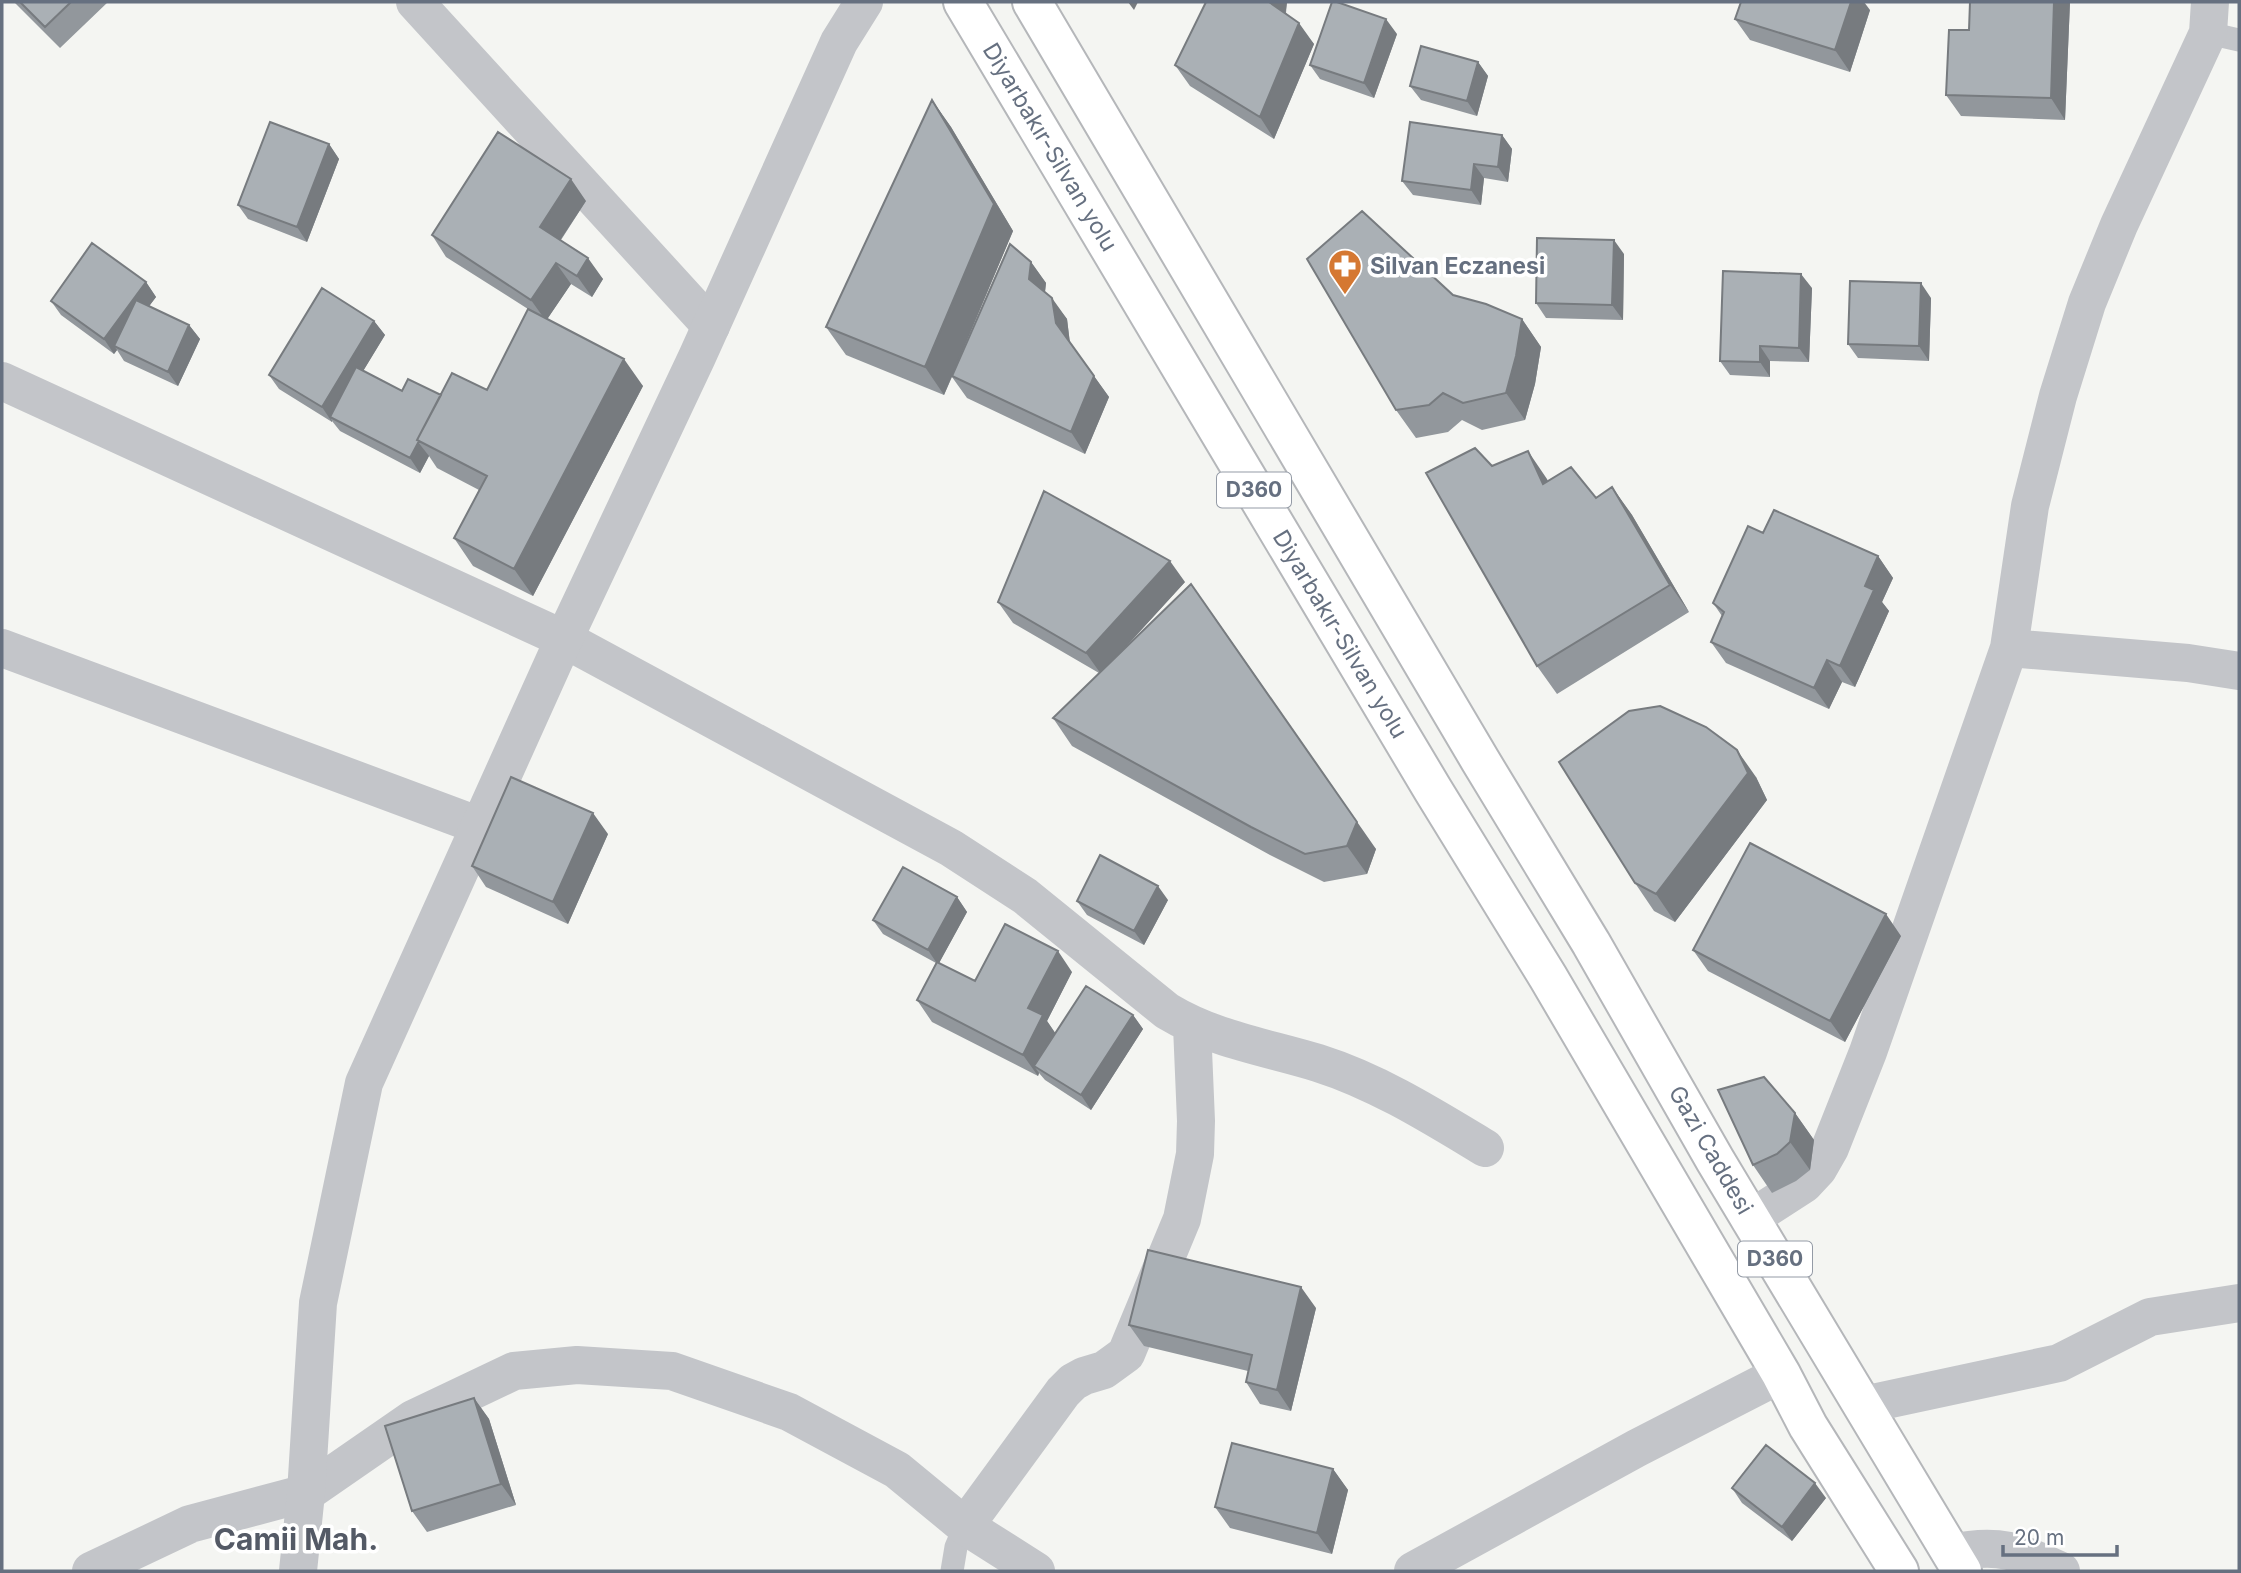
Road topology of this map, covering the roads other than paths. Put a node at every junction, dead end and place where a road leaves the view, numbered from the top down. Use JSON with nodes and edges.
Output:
{"nodes":[{"id":1,"x":415,"y":2,"type":"edge"},
{"id":2,"x":864,"y":2,"type":"edge"},
{"id":3,"x":963,"y":2,"type":"edge"},
{"id":4,"x":1032,"y":2,"type":"edge"},
{"id":5,"x":2219,"y":25,"type":"edge"},
{"id":6,"x":711,"y":326,"type":"junction"},
{"id":7,"x":2,"y":381,"type":"edge"},
{"id":8,"x":564,"y":639,"type":"junction"},
{"id":9,"x":2,"y":648,"type":"edge"},
{"id":10,"x":2009,"y":648,"type":"junction"},
{"id":11,"x":2239,"y":671,"type":"edge"},
{"id":12,"x":480,"y":826,"type":"junction"},
{"id":13,"x":1192,"y":1026,"type":"junction"},
{"id":14,"x":1485,"y":1148,"type":"dead end"},
{"id":15,"x":1750,"y":1219,"type":"junction"},
{"id":16,"x":2239,"y":1303,"type":"edge"},
{"id":17,"x":1781,"y":1374,"type":"junction"},
{"id":18,"x":1864,"y":1405,"type":"junction"},
{"id":19,"x":306,"y":1493,"type":"junction"},
{"id":20,"x":965,"y":1525,"type":"junction"},
{"id":21,"x":1957,"y":1562,"type":"edge"},
{"id":22,"x":90,"y":1571,"type":"edge"},
{"id":23,"x":298,"y":1571,"type":"edge"},
{"id":24,"x":952,"y":1571,"type":"edge"},
{"id":25,"x":1036,"y":1571,"type":"edge"},
{"id":26,"x":1413,"y":1571,"type":"edge"},
{"id":27,"x":1899,"y":1571,"type":"edge"},
{"id":28,"x":2061,"y":1571,"type":"edge"}],
"edges":[{"from":1,"to":6,"type":"street"},
{"from":2,"to":6,"type":"street"},
{"from":3,"to":17,"type":"highway","name":"Diyarbakır-Silvan yolu","number":"D360"},
{"from":4,"to":15,"type":"highway","name":"Gazi Caddesi","number":"D360"},
{"from":5,"to":10,"type":"street"},
{"from":6,"to":8,"type":"street"},
{"from":7,"to":8,"type":"street"},
{"from":8,"to":12,"type":"street"},
{"from":8,"to":13,"type":"street"},
{"from":9,"to":12,"type":"street"},
{"from":10,"to":11,"type":"street"},
{"from":10,"to":15,"type":"street"},
{"from":12,"to":19,"type":"street"},
{"from":13,"to":14,"type":"street"},
{"from":13,"to":20,"type":"street"},
{"from":15,"to":18,"type":"highway","name":"Gazi Caddesi","number":"D360"},
{"from":16,"to":18,"type":"street"},
{"from":17,"to":26,"type":"street"},
{"from":17,"to":27,"type":"highway","number":"D360"},
{"from":18,"to":21,"type":"highway","name":"Gazi Caddesi","number":"D360"},
{"from":19,"to":20,"type":"street"},
{"from":19,"to":22,"type":"street"},
{"from":19,"to":23,"type":"street"},
{"from":20,"to":24,"type":"lane"},
{"from":20,"to":25,"type":"street"},
{"from":21,"to":28,"type":"street"}]}
